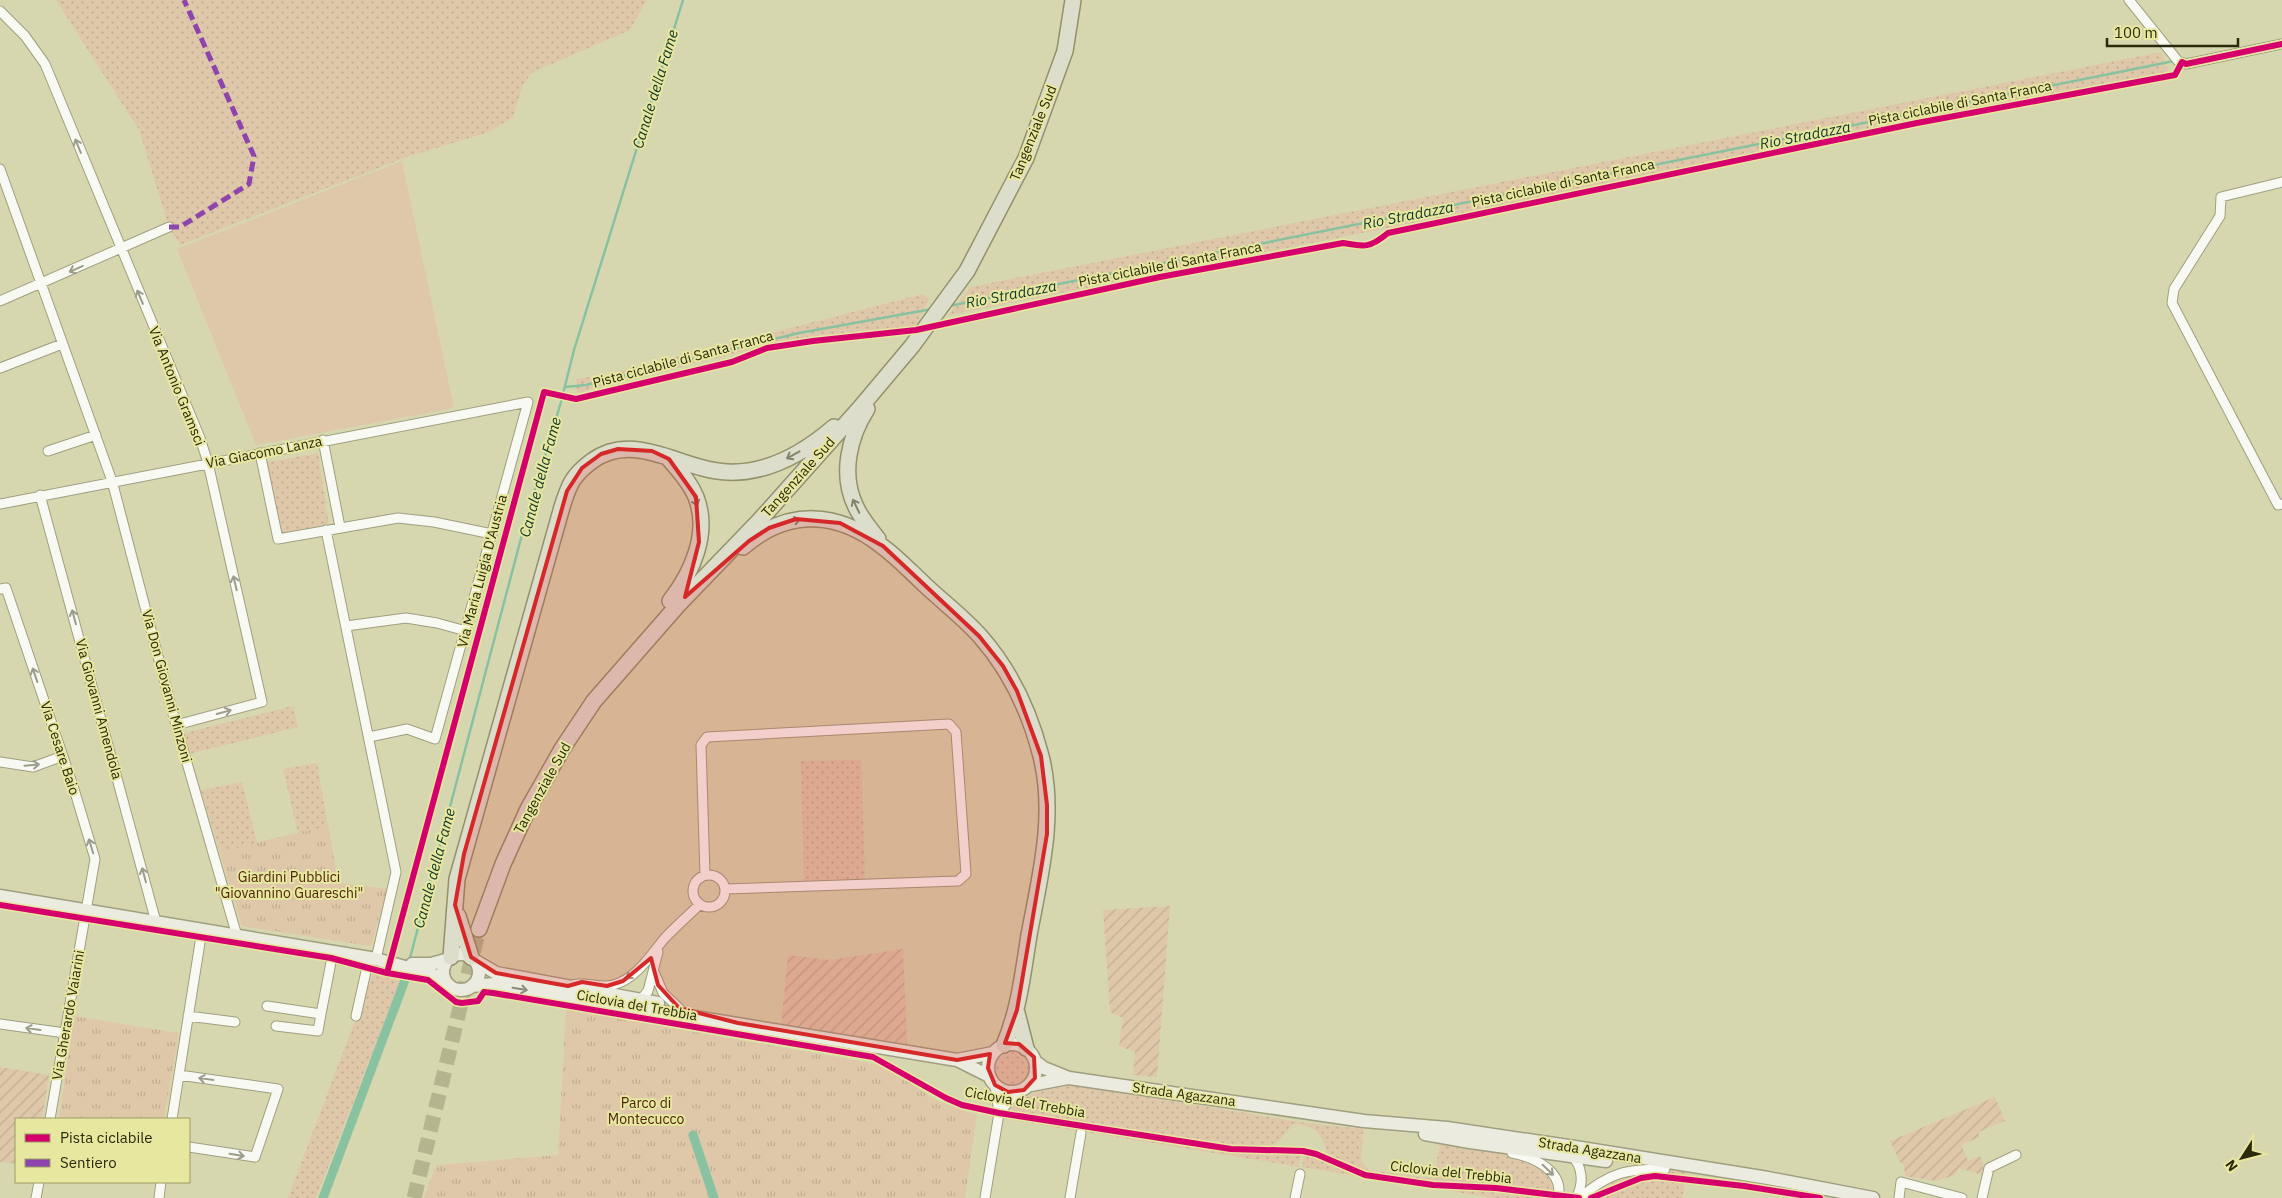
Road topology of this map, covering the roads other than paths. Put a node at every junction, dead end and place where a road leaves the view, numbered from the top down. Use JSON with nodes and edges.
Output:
{"nodes":[{"id":1,"x":1073,"y":0,"type":"edge"},
{"id":2,"x":2129,"y":0,"type":"edge"},
{"id":3,"x":0,"y":11,"type":"edge"},
{"id":4,"x":2282,"y":44,"type":"edge"},
{"id":5,"x":0,"y":169,"type":"edge"},
{"id":6,"x":2282,"y":182,"type":"edge"},
{"id":7,"x":169,"y":228,"type":"dead end"},
{"id":8,"x":120,"y":249,"type":"junction"},
{"id":9,"x":40,"y":285,"type":"junction"},
{"id":10,"x":0,"y":301,"type":"edge"},
{"id":11,"x":62,"y":344,"type":"junction"},
{"id":12,"x":898,"y":363,"type":"junction"},
{"id":13,"x":0,"y":368,"type":"edge"},
{"id":14,"x":872,"y":393,"type":"junction"},
{"id":15,"x":528,"y":402,"type":"joint"},
{"id":16,"x":96,"y":435,"type":"junction"},
{"id":17,"x":323,"y":440,"type":"junction"},
{"id":18,"x":48,"y":451,"type":"dead end"},
{"id":19,"x":260,"y":452,"type":"junction"},
{"id":20,"x":669,"y":459,"type":"junction"},
{"id":21,"x":208,"y":462,"type":"junction"},
{"id":22,"x":112,"y":481,"type":"junction"},
{"id":23,"x":40,"y":495,"type":"junction"},
{"id":24,"x":0,"y":504,"type":"edge"},
{"id":25,"x":2282,"y":504,"type":"edge"},
{"id":26,"x":340,"y":527,"type":"junction"},
{"id":27,"x":326,"y":530,"type":"junction"},
{"id":28,"x":492,"y":534,"type":"junction"},
{"id":29,"x":883,"y":546,"type":"junction"},
{"id":30,"x":3,"y":588,"type":"edge"},
{"id":31,"x":684,"y":599,"type":"junction"},
{"id":32,"x":346,"y":626,"type":"junction"},
{"id":33,"x":466,"y":631,"type":"junction"},
{"id":34,"x":615,"y":676,"type":"junction"},
{"id":35,"x":176,"y":725,"type":"junction"},
{"id":36,"x":369,"y":737,"type":"junction"},
{"id":37,"x":63,"y":756,"type":"junction"},
{"id":38,"x":0,"y":762,"type":"edge"},
{"id":39,"x":705,"y":875,"type":"junction"},
{"id":40,"x":725,"y":889,"type":"junction"},
{"id":41,"x":0,"y":896,"type":"edge"},
{"id":42,"x":700,"y":904,"type":"junction"},
{"id":43,"x":455,"y":905,"type":"junction"},
{"id":44,"x":86,"y":911,"type":"junction"},
{"id":45,"x":156,"y":922,"type":"junction"},
{"id":46,"x":479,"y":929,"type":"tunnel mouth"},
{"id":47,"x":202,"y":930,"type":"junction"},
{"id":48,"x":237,"y":936,"type":"junction"},
{"id":49,"x":665,"y":938,"type":"junction"},
{"id":50,"x":333,"y":952,"type":"junction"},
{"id":51,"x":372,"y":958,"type":"junction"},
{"id":52,"x":450,"y":958,"type":"junction"},
{"id":53,"x":472,"y":959,"type":"junction"},
{"id":54,"x":653,"y":967,"type":"junction"},
{"id":55,"x":421,"y":968,"type":"junction"},
{"id":56,"x":447,"y":984,"type":"junction"},
{"id":57,"x":472,"y":986,"type":"junction"},
{"id":58,"x":568,"y":986,"type":"junction"},
{"id":59,"x":554,"y":994,"type":"junction"},
{"id":60,"x":642,"y":1000,"type":"junction"},
{"id":61,"x":267,"y":1006,"type":"dead end"},
{"id":62,"x":679,"y":1008,"type":"junction"},
{"id":63,"x":1017,"y":1010,"type":"junction"},
{"id":64,"x":321,"y":1014,"type":"junction"},
{"id":65,"x":188,"y":1016,"type":"junction"},
{"id":66,"x":356,"y":1016,"type":"dead end"},
{"id":67,"x":235,"y":1022,"type":"dead end"},
{"id":68,"x":738,"y":1023,"type":"junction"},
{"id":69,"x":0,"y":1024,"type":"edge"},
{"id":70,"x":276,"y":1026,"type":"dead end"},
{"id":71,"x":65,"y":1033,"type":"junction"},
{"id":72,"x":1026,"y":1048,"type":"junction"},
{"id":73,"x":998,"y":1049,"type":"junction"},
{"id":74,"x":957,"y":1060,"type":"junction"},
{"id":75,"x":1036,"y":1062,"type":"junction"},
{"id":76,"x":179,"y":1075,"type":"junction"},
{"id":77,"x":1070,"y":1078,"type":"junction"},
{"id":78,"x":992,"y":1081,"type":"junction"},
{"id":79,"x":1031,"y":1085,"type":"junction"},
{"id":80,"x":1016,"y":1093,"type":"junction"},
{"id":81,"x":999,"y":1113,"type":"junction"},
{"id":82,"x":50,"y":1118,"type":"edge"},
{"id":83,"x":172,"y":1118,"type":"edge"},
{"id":84,"x":1364,"y":1121,"type":"junction"},
{"id":85,"x":1081,"y":1133,"type":"dead end"},
{"id":86,"x":1496,"y":1136,"type":"junction"},
{"id":87,"x":1470,"y":1142,"type":"junction"},
{"id":88,"x":190,"y":1147,"type":"edge"},
{"id":89,"x":2016,"y":1155,"type":"dead end"},
{"id":90,"x":1573,"y":1156,"type":"junction"},
{"id":91,"x":1665,"y":1169,"type":"junction"},
{"id":92,"x":1300,"y":1174,"type":"dead end"},
{"id":93,"x":39,"y":1183,"type":"edge"},
{"id":94,"x":161,"y":1183,"type":"edge"},
{"id":95,"x":1814,"y":1188,"type":"junction"},
{"id":96,"x":1559,"y":1195,"type":"edge"},
{"id":97,"x":36,"y":1198,"type":"edge"},
{"id":98,"x":159,"y":1198,"type":"edge"},
{"id":99,"x":985,"y":1198,"type":"edge"},
{"id":100,"x":1070,"y":1198,"type":"edge"},
{"id":101,"x":1295,"y":1198,"type":"edge"},
{"id":102,"x":1576,"y":1198,"type":"edge"},
{"id":103,"x":1580,"y":1198,"type":"edge"},
{"id":104,"x":1873,"y":1198,"type":"edge"},
{"id":105,"x":1900,"y":1198,"type":"edge"},
{"id":106,"x":1962,"y":1198,"type":"edge"},
{"id":107,"x":1982,"y":1198,"type":"edge"}],
"edges":[{"from":1,"to":12,"type":"main road","name":"Tangenziale Sud"},
{"from":2,"to":4,"type":"street"},
{"from":8,"to":3,"type":"street","name":"Via Antonio Gramsci","one_way":true},
{"from":5,"to":9,"type":"street","name":"Via Don Giovanni Minzoni"},
{"from":6,"to":25,"type":"street"},
{"from":7,"to":8,"type":"street"},
{"from":8,"to":9,"type":"street","one_way":true},
{"from":21,"to":8,"type":"street","name":"Via Antonio Gramsci","one_way":true},
{"from":9,"to":10,"type":"street"},
{"from":9,"to":11,"type":"street","name":"Via Don Giovanni Minzoni"},
{"from":11,"to":13,"type":"street"},
{"from":11,"to":16,"type":"street","name":"Via Don Giovanni Minzoni"},
{"from":12,"to":14,"type":"main road","name":"Tangenziale Sud"},
{"from":29,"to":12,"type":"main road","one_way":true},
{"from":14,"to":20,"type":"main road","one_way":true},
{"from":14,"to":31,"type":"main road","name":"Tangenziale Sud"},
{"from":15,"to":17,"type":"street","name":"Via Giacomo Lanza"},
{"from":15,"to":28,"type":"street","name":"Via Maria Luigia D'Austria"},
{"from":16,"to":18,"type":"street"},
{"from":16,"to":22,"type":"street","name":"Via Don Giovanni Minzoni"},
{"from":17,"to":19,"type":"street","name":"Via Giacomo Lanza"},
{"from":17,"to":26,"type":"street"},
{"from":19,"to":21,"type":"street","name":"Via Giacomo Lanza"},
{"from":19,"to":27,"type":"street"},
{"from":20,"to":34,"type":"main road","one_way":true},
{"from":20,"to":43,"type":"main road"},
{"from":21,"to":22,"type":"street","name":"Via Giacomo Lanza"},
{"from":35,"to":21,"type":"street","name":"Via Antonio Gramsci","one_way":true},
{"from":22,"to":23,"type":"street","name":"Via Giacomo Lanza"},
{"from":22,"to":35,"type":"street","name":"Via Don Giovanni Minzoni"},
{"from":23,"to":24,"type":"street","name":"Via Giacomo Lanza"},
{"from":45,"to":23,"type":"street","name":"Via Giovanni Amendola","one_way":true},
{"from":26,"to":27,"type":"street"},
{"from":26,"to":28,"type":"street"},
{"from":27,"to":32,"type":"street"},
{"from":28,"to":33,"type":"street","name":"Via Maria Luigia D'Austria"},
{"from":31,"to":29,"type":"main road","one_way":true},
{"from":29,"to":63,"type":"main road"},
{"from":37,"to":30,"type":"street","name":"Via Cesare Baio","one_way":true},
{"from":31,"to":34,"type":"main road","name":"Tangenziale Sud"},
{"from":32,"to":33,"type":"street"},
{"from":32,"to":36,"type":"street"},
{"from":33,"to":36,"type":"street","name":"Via Maria Luigia D'Austria"},
{"from":34,"to":46,"type":"main road","name":"Tangenziale Sud"},
{"from":35,"to":48,"type":"street","name":"Via Don Giovanni Minzoni"},
{"from":36,"to":51,"type":"street"},
{"from":38,"to":37,"type":"street","one_way":true},
{"from":44,"to":37,"type":"street","name":"Via Cesare Baio","one_way":true},
{"from":39,"to":40,"type":"street"},
{"from":39,"to":40,"type":"street"},
{"from":39,"to":42,"type":"street"},
{"from":40,"to":42,"type":"street"},
{"from":41,"to":44,"type":"main road"},
{"from":42,"to":49,"type":"street"},
{"from":43,"to":52,"type":"main road"},
{"from":43,"to":53,"type":"main road"},
{"from":44,"to":45,"type":"main road"},
{"from":44,"to":71,"type":"street","name":"Via Gherardo Vaiarini"},
{"from":45,"to":47,"type":"main road"},
{"from":47,"to":48,"type":"main road"},
{"from":47,"to":65,"type":"street"},
{"from":48,"to":50,"type":"main road"},
{"from":49,"to":54,"type":"street"},
{"from":49,"to":58,"type":"street","one_way":true},
{"from":50,"to":51,"type":"main road"},
{"from":50,"to":64,"type":"street"},
{"from":51,"to":55,"type":"main road"},
{"from":51,"to":66,"type":"street"},
{"from":52,"to":53,"type":"main road"},
{"from":52,"to":55,"type":"main road"},
{"from":52,"to":56,"type":"main road"},
{"from":53,"to":57,"type":"main road"},
{"from":53,"to":58,"type":"main road"},
{"from":54,"to":60,"type":"street"},
{"from":54,"to":62,"type":"street"},
{"from":55,"to":56,"type":"main road"},
{"from":56,"to":57,"type":"main road"},
{"from":57,"to":59,"type":"main road","one_way":true},
{"from":58,"to":60,"type":"main road"},
{"from":59,"to":60,"type":"street"},
{"from":59,"to":68,"type":"main road"},
{"from":60,"to":62,"type":"main road"},
{"from":61,"to":64,"type":"street"},
{"from":62,"to":68,"type":"main road"},
{"from":63,"to":72,"type":"main road"},
{"from":63,"to":73,"type":"main road"},
{"from":64,"to":70,"type":"street"},
{"from":65,"to":67,"type":"street"},
{"from":65,"to":76,"type":"street"},
{"from":68,"to":74,"type":"main road"},
{"from":71,"to":69,"type":"street","one_way":true},
{"from":71,"to":82,"type":"street","name":"Via Gherardo Vaiarini"},
{"from":72,"to":73,"type":"main road"},
{"from":72,"to":75,"type":"main road"},
{"from":73,"to":74,"type":"main road"},
{"from":73,"to":78,"type":"main road"},
{"from":74,"to":78,"type":"main road"},
{"from":75,"to":77,"type":"main road","name":"Strada Agazzana"},
{"from":75,"to":79,"type":"main road"},
{"from":76,"to":83,"type":"street"},
{"from":88,"to":76,"type":"street","one_way":true},
{"from":77,"to":79,"type":"main road"},
{"from":77,"to":84,"type":"main road","name":"Strada Agazzana"},
{"from":78,"to":80,"type":"main road"},
{"from":78,"to":81,"type":"street"},
{"from":79,"to":80,"type":"main road"},
{"from":80,"to":81,"type":"street"},
{"from":81,"to":99,"type":"street"},
{"from":84,"to":86,"type":"main road","name":"Strada Agazzana"},
{"from":84,"to":87,"type":"main road","name":"Strada Agazzana"},
{"from":85,"to":100,"type":"street"},
{"from":86,"to":90,"type":"street"},
{"from":86,"to":95,"type":"main road","name":"Strada Agazzana"},
{"from":87,"to":90,"type":"main road","name":"Strada Agazzana"},
{"from":87,"to":96,"type":"street","name":"Strada Agazzana","one_way":true},
{"from":89,"to":107,"type":"street"},
{"from":90,"to":91,"type":"main road","name":"Strada Agazzana"},
{"from":90,"to":102,"type":"street"},
{"from":91,"to":95,"type":"main road","name":"Strada Agazzana"},
{"from":91,"to":103,"type":"street"},
{"from":92,"to":101,"type":"street"},
{"from":93,"to":97,"type":"street"},
{"from":94,"to":98,"type":"street"},
{"from":95,"to":104,"type":"main road","name":"Strada Agazzana"},
{"from":105,"to":106,"type":"street"}]}
